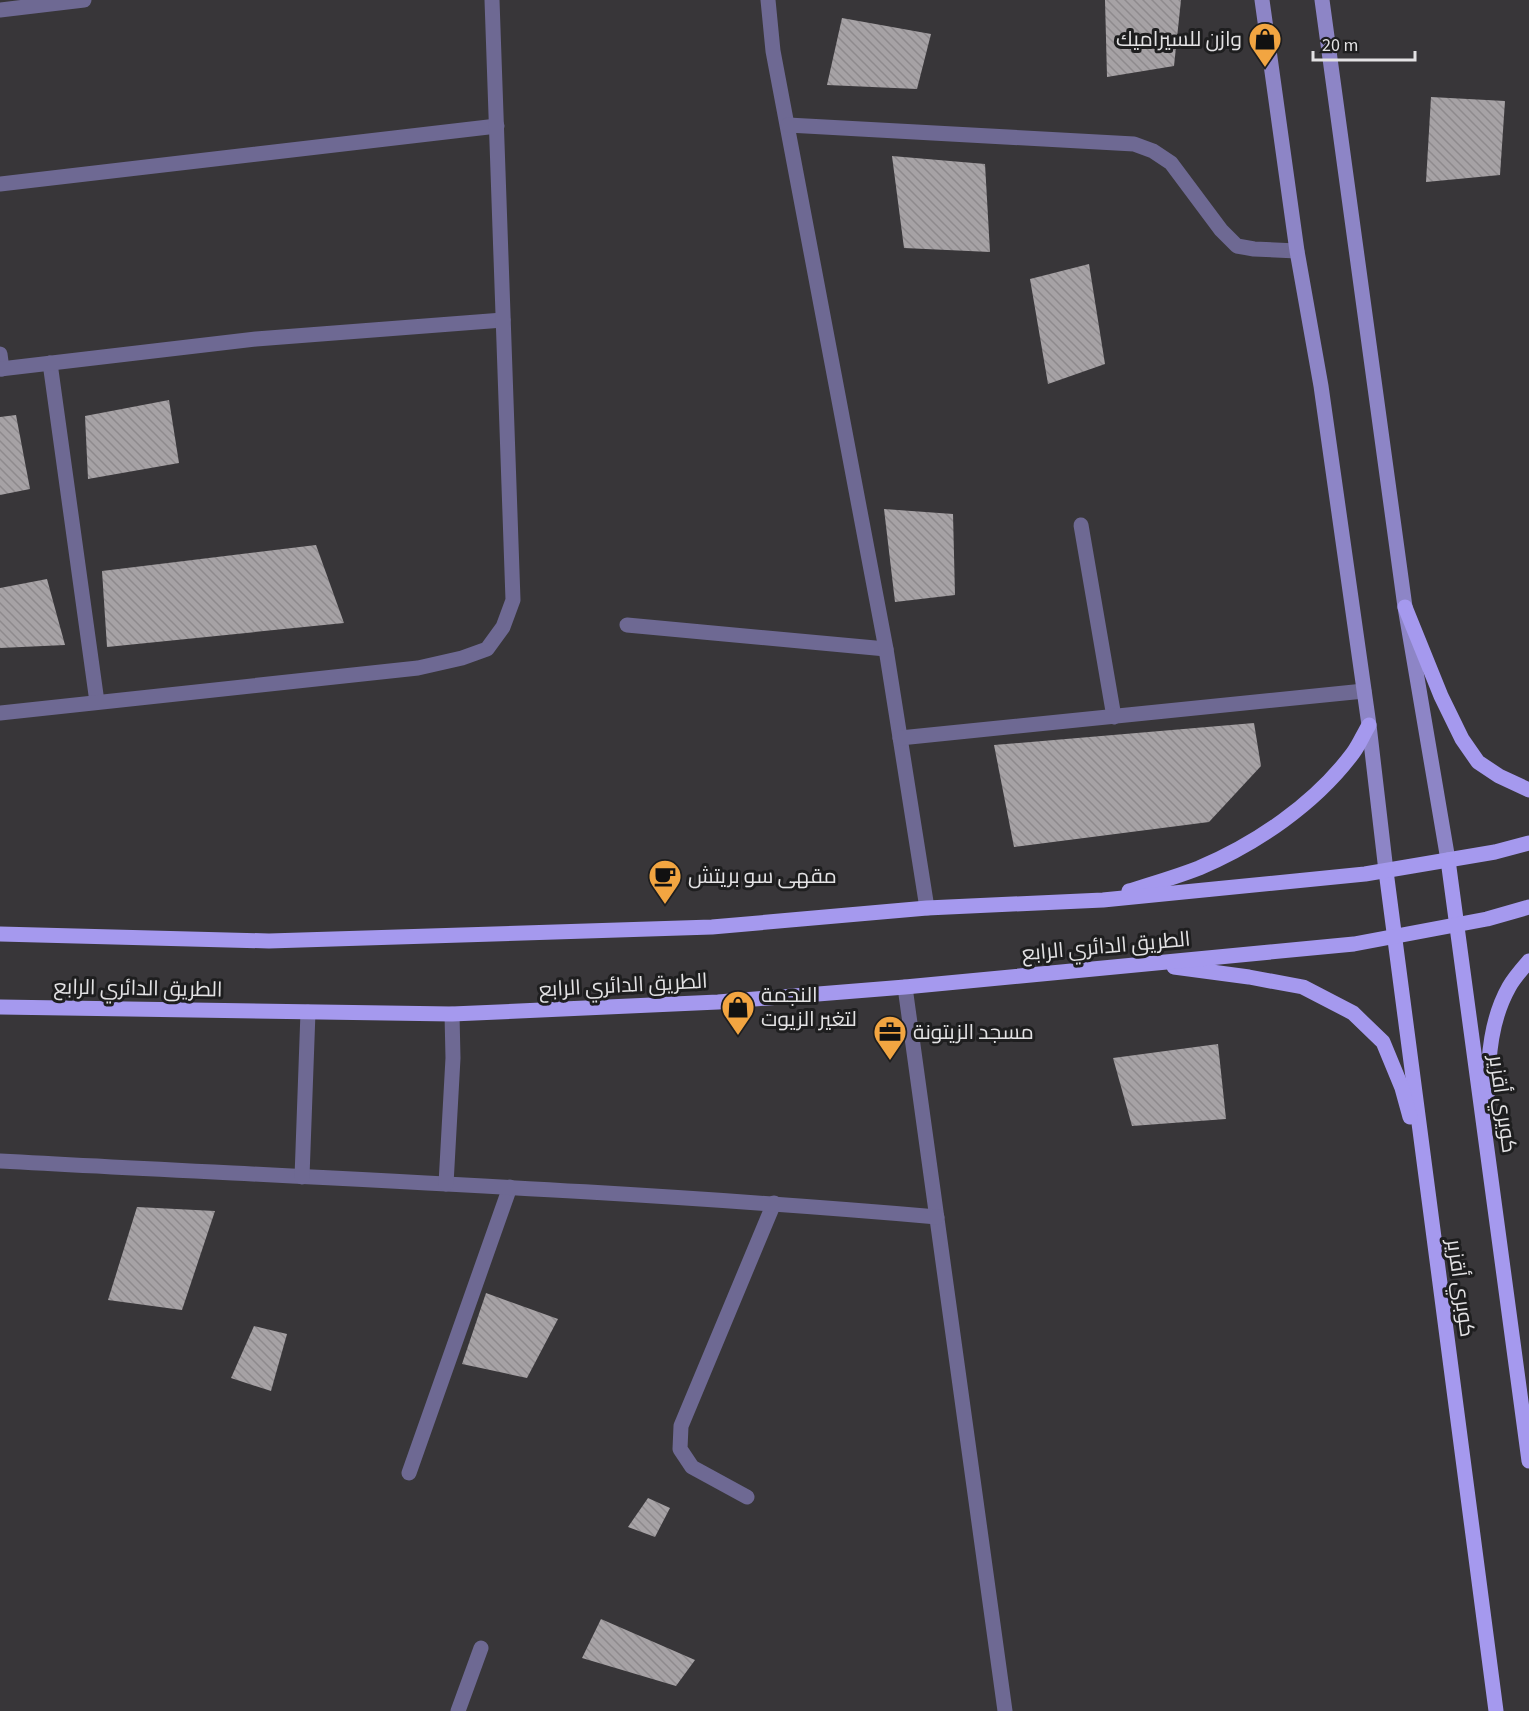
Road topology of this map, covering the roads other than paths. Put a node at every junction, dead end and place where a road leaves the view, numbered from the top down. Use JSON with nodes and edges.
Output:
{"nodes":[{"id":1,"x":84,"y":0,"type":"edge"},
{"id":2,"x":492,"y":0,"type":"edge"},
{"id":3,"x":768,"y":0,"type":"edge"},
{"id":4,"x":1262,"y":0,"type":"edge"},
{"id":5,"x":1322,"y":0,"type":"edge"},
{"id":6,"x":0,"y":10,"type":"edge"},
{"id":7,"x":788,"y":125,"type":"junction"},
{"id":8,"x":497,"y":126,"type":"junction"},
{"id":9,"x":0,"y":184,"type":"edge"},
{"id":10,"x":1298,"y":250,"type":"junction"},
{"id":11,"x":503,"y":320,"type":"junction"},
{"id":12,"x":50,"y":363,"type":"junction"},
{"id":13,"x":0,"y":364,"type":"edge"},
{"id":14,"x":1081,"y":525,"type":"dead end"},
{"id":15,"x":1405,"y":607,"type":"junction"},
{"id":16,"x":627,"y":625,"type":"dead end"},
{"id":17,"x":886,"y":649,"type":"junction"},
{"id":18,"x":1364,"y":691,"type":"junction"},
{"id":19,"x":98,"y":702,"type":"junction"},
{"id":20,"x":0,"y":713,"type":"edge"},
{"id":21,"x":1114,"y":717,"type":"junction"},
{"id":22,"x":1369,"y":726,"type":"junction"},
{"id":23,"x":900,"y":738,"type":"junction"},
{"id":24,"x":1529,"y":790,"type":"edge"},
{"id":25,"x":1529,"y":843,"type":"edge"},
{"id":26,"x":1448,"y":860,"type":"junction"},
{"id":27,"x":1386,"y":871,"type":"junction"},
{"id":28,"x":1103,"y":900,"type":"junction"},
{"id":29,"x":1529,"y":907,"type":"edge"},
{"id":30,"x":927,"y":908,"type":"junction"},
{"id":31,"x":1458,"y":925,"type":"junction"},
{"id":32,"x":0,"y":934,"type":"edge"},
{"id":33,"x":1395,"y":936,"type":"junction"},
{"id":34,"x":1529,"y":961,"type":"edge"},
{"id":35,"x":1144,"y":964,"type":"junction"},
{"id":36,"x":905,"y":987,"type":"junction"},
{"id":37,"x":0,"y":1007,"type":"edge"},
{"id":38,"x":308,"y":1012,"type":"junction"},
{"id":39,"x":452,"y":1014,"type":"junction"},
{"id":40,"x":1487,"y":1146,"type":"junction"},
{"id":41,"x":1423,"y":1158,"type":"junction"},
{"id":42,"x":0,"y":1161,"type":"edge"},
{"id":43,"x":302,"y":1177,"type":"junction"},
{"id":44,"x":446,"y":1184,"type":"junction"},
{"id":45,"x":510,"y":1186,"type":"junction"},
{"id":46,"x":774,"y":1203,"type":"junction"},
{"id":47,"x":937,"y":1217,"type":"junction"},
{"id":48,"x":1529,"y":1461,"type":"edge"},
{"id":49,"x":410,"y":1473,"type":"dead end"},
{"id":50,"x":747,"y":1497,"type":"dead end"},
{"id":51,"x":481,"y":1648,"type":"dead end"},
{"id":52,"x":458,"y":1711,"type":"edge"},
{"id":53,"x":1005,"y":1711,"type":"edge"},
{"id":54,"x":1496,"y":1711,"type":"edge"}],
"edges":[{"from":1,"to":6,"type":"street"},
{"from":2,"to":8,"type":"street"},
{"from":3,"to":7,"type":"street"},
{"from":4,"to":10,"type":"main road"},
{"from":5,"to":15,"type":"main road"},
{"from":7,"to":10,"type":"street"},
{"from":7,"to":17,"type":"street"},
{"from":8,"to":9,"type":"street"},
{"from":8,"to":11,"type":"street"},
{"from":10,"to":18,"type":"main road"},
{"from":11,"to":12,"type":"street"},
{"from":11,"to":19,"type":"street"},
{"from":12,"to":13,"type":"street"},
{"from":12,"to":19,"type":"street"},
{"from":14,"to":21,"type":"street"},
{"from":15,"to":24,"type":"main road"},
{"from":15,"to":26,"type":"main road"},
{"from":16,"to":17,"type":"street"},
{"from":17,"to":23,"type":"street"},
{"from":18,"to":21,"type":"street"},
{"from":18,"to":22,"type":"main road"},
{"from":19,"to":20,"type":"street"},
{"from":21,"to":23,"type":"street"},
{"from":22,"to":27,"type":"main road"},
{"from":22,"to":28,"type":"main road"},
{"from":23,"to":30,"type":"street"},
{"from":25,"to":26,"type":"main road"},
{"from":26,"to":27,"type":"main road"},
{"from":26,"to":31,"type":"main road","name":"كويري أقزير"},
{"from":27,"to":28,"type":"main road"},
{"from":27,"to":33,"type":"main road","name":"كوبري أقزير"},
{"from":28,"to":30,"type":"main road"},
{"from":29,"to":31,"type":"main road","name":"الطريق الدائري الرابع"},
{"from":30,"to":32,"type":"main road"},
{"from":31,"to":33,"type":"main road","name":"الطريق الدائري الرابع"},
{"from":31,"to":40,"type":"main road","name":"كويري أقزير"},
{"from":33,"to":35,"type":"main road","name":"الطريق الدائري الرابع"},
{"from":33,"to":41,"type":"main road","name":"كوبري أقزير"},
{"from":34,"to":40,"type":"main road"},
{"from":35,"to":36,"type":"main road","name":"الطريق الدائري الرابع"},
{"from":35,"to":41,"type":"main road"},
{"from":36,"to":39,"type":"main road","name":"الطريق الدائري الرابع"},
{"from":36,"to":47,"type":"street"},
{"from":37,"to":38,"type":"main road","name":"الطريق الدائري الرابع"},
{"from":38,"to":39,"type":"main road","name":"الطريق الدائري الرابع"},
{"from":38,"to":43,"type":"street"},
{"from":39,"to":44,"type":"street"},
{"from":40,"to":48,"type":"main road","name":"كويري أقزير"},
{"from":41,"to":54,"type":"main road","name":"كوبري أقزير"},
{"from":42,"to":43,"type":"street"},
{"from":43,"to":44,"type":"street"},
{"from":44,"to":45,"type":"street"},
{"from":45,"to":46,"type":"street"},
{"from":45,"to":49,"type":"street"},
{"from":46,"to":47,"type":"street"},
{"from":46,"to":50,"type":"street"},
{"from":47,"to":53,"type":"street"},
{"from":51,"to":52,"type":"street"}]}
